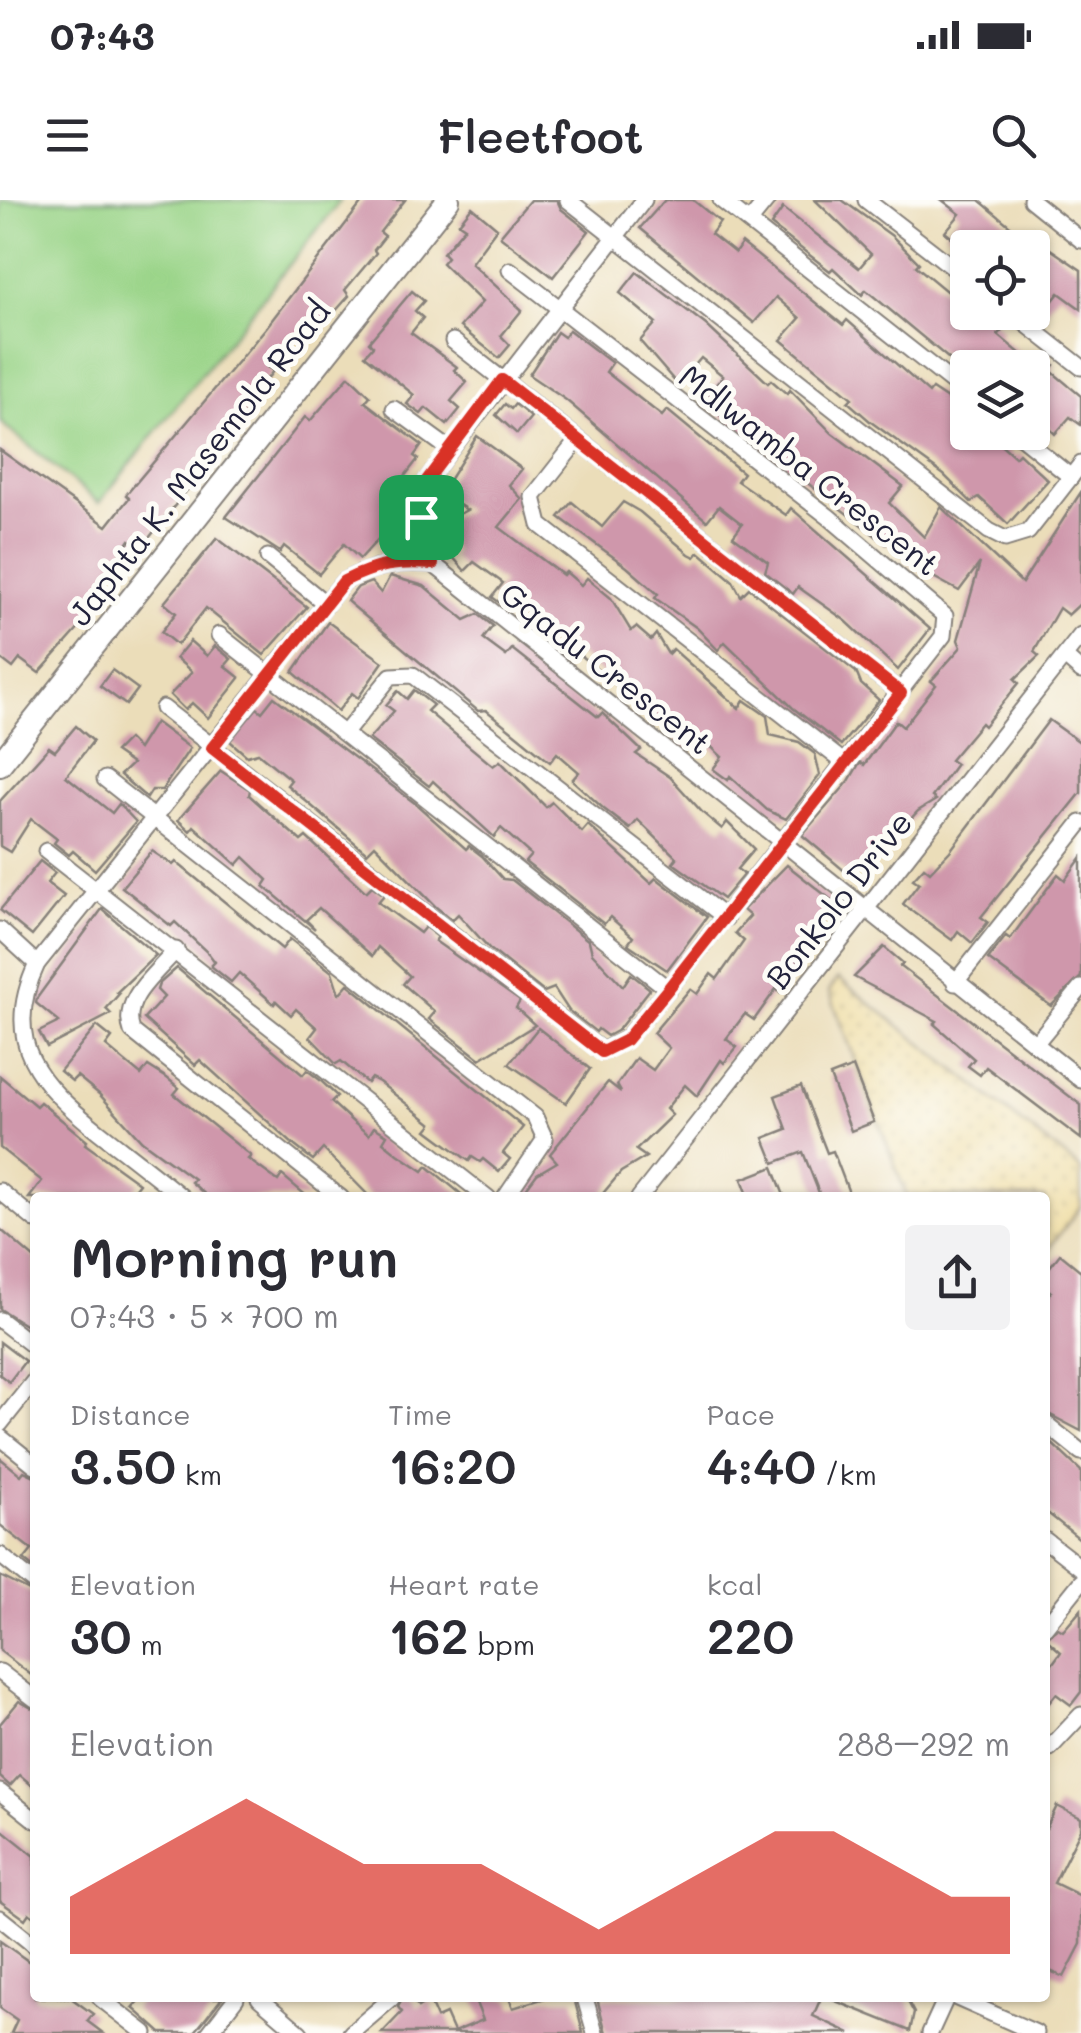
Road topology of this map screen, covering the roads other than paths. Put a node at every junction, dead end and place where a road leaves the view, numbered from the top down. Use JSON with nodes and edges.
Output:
{"nodes":[{"id":1,"x":448,"y":200,"type":"edge"},
{"id":2,"x":568,"y":200,"type":"edge"},
{"id":3,"x":644,"y":200,"type":"edge"},
{"id":4,"x":721,"y":200,"type":"edge"},
{"id":5,"x":766,"y":200,"type":"edge"},
{"id":6,"x":866,"y":200,"type":"edge"},
{"id":7,"x":1031,"y":200,"type":"edge"},
{"id":8,"x":749,"y":222,"type":"junction"},
{"id":9,"x":616,"y":234,"type":"junction"},
{"id":10,"x":1081,"y":240,"type":"edge"},
{"id":11,"x":950,"y":265,"type":"edge"},
{"id":12,"x":510,"y":270,"type":"dead end"},
{"id":13,"x":558,"y":306,"type":"junction"},
{"id":14,"x":1034,"y":330,"type":"edge"},
{"id":15,"x":453,"y":341,"type":"dead end"},
{"id":16,"x":1081,"y":366,"type":"edge"},
{"id":17,"x":502,"y":380,"type":"junction"},
{"id":18,"x":950,"y":381,"type":"edge"},
{"id":19,"x":394,"y":409,"type":"dead end"},
{"id":20,"x":577,"y":440,"type":"junction"},
{"id":21,"x":450,"y":449,"type":"junction"},
{"id":22,"x":1044,"y":450,"type":"edge"},
{"id":23,"x":1076,"y":470,"type":"edge"},
{"id":24,"x":268,"y":557,"type":"dead end"},
{"id":25,"x":433,"y":564,"type":"junction"},
{"id":26,"x":326,"y":604,"type":"junction"},
{"id":27,"x":1081,"y":634,"type":"edge"},
{"id":28,"x":220,"y":635,"type":"dead end"},
{"id":29,"x":1065,"y":657,"type":"junction"},
{"id":30,"x":1081,"y":671,"type":"edge"},
{"id":31,"x":270,"y":674,"type":"junction"},
{"id":32,"x":901,"y":693,"type":"junction"},
{"id":33,"x":163,"y":708,"type":"dead end"},
{"id":34,"x":345,"y":733,"type":"junction"},
{"id":35,"x":212,"y":748,"type":"junction"},
{"id":36,"x":0,"y":764,"type":"edge"},
{"id":37,"x":846,"y":764,"type":"junction"},
{"id":38,"x":104,"y":779,"type":"dead end"},
{"id":39,"x":156,"y":819,"type":"junction"},
{"id":40,"x":1081,"y":823,"type":"edge"},
{"id":41,"x":785,"y":843,"type":"junction"},
{"id":42,"x":46,"y":850,"type":"dead end"},
{"id":43,"x":100,"y":890,"type":"junction"},
{"id":44,"x":866,"y":908,"type":"junction"},
{"id":45,"x":726,"y":918,"type":"junction"},
{"id":46,"x":0,"y":930,"type":"edge"},
{"id":47,"x":176,"y":950,"type":"junction"},
{"id":48,"x":37,"y":964,"type":"junction"},
{"id":49,"x":955,"y":983,"type":"junction"},
{"id":50,"x":1081,"y":988,"type":"edge"},
{"id":51,"x":668,"y":989,"type":"junction"},
{"id":52,"x":1035,"y":1044,"type":"junction"},
{"id":53,"x":1081,"y":1080,"type":"edge"},
{"id":54,"x":0,"y":1191,"type":"edge"},
{"id":55,"x":175,"y":1192,"type":"edge"},
{"id":56,"x":333,"y":1192,"type":"edge"},
{"id":57,"x":480,"y":1192,"type":"edge"},
{"id":58,"x":508,"y":1192,"type":"edge"},
{"id":59,"x":643,"y":1192,"type":"edge"},
{"id":60,"x":30,"y":1216,"type":"edge"},
{"id":61,"x":0,"y":1320,"type":"edge"},
{"id":62,"x":30,"y":1344,"type":"edge"},
{"id":63,"x":30,"y":1386,"type":"edge"},
{"id":64,"x":0,"y":1424,"type":"edge"},
{"id":65,"x":1050,"y":1427,"type":"edge"},
{"id":66,"x":0,"y":1437,"type":"edge"},
{"id":67,"x":1081,"y":1452,"type":"edge"},
{"id":68,"x":30,"y":1460,"type":"edge"},
{"id":69,"x":1050,"y":1544,"type":"edge"},
{"id":70,"x":0,"y":1555,"type":"edge"},
{"id":71,"x":1081,"y":1568,"type":"edge"},
{"id":72,"x":30,"y":1579,"type":"edge"},
{"id":73,"x":1081,"y":1582,"type":"edge"},
{"id":74,"x":1050,"y":1621,"type":"edge"},
{"id":75,"x":0,"y":1672,"type":"edge"},
{"id":76,"x":30,"y":1695,"type":"edge"},
{"id":77,"x":1081,"y":1714,"type":"edge"},
{"id":78,"x":1050,"y":1748,"type":"dead end"},
{"id":79,"x":0,"y":1792,"type":"edge"},
{"id":80,"x":30,"y":1816,"type":"edge"},
{"id":81,"x":0,"y":1918,"type":"edge"},
{"id":82,"x":30,"y":1942,"type":"edge"},
{"id":83,"x":105,"y":2002,"type":"edge"},
{"id":84,"x":233,"y":2002,"type":"edge"},
{"id":85,"x":264,"y":2002,"type":"edge"},
{"id":86,"x":387,"y":2002,"type":"edge"},
{"id":87,"x":587,"y":2002,"type":"edge"},
{"id":88,"x":944,"y":2002,"type":"edge"},
{"id":89,"x":965,"y":2002,"type":"edge"},
{"id":90,"x":145,"y":2033,"type":"edge"},
{"id":91,"x":209,"y":2033,"type":"edge"},
{"id":92,"x":300,"y":2033,"type":"edge"},
{"id":93,"x":351,"y":2033,"type":"edge"},
{"id":94,"x":595,"y":2033,"type":"edge"},
{"id":95,"x":930,"y":2033,"type":"edge"},
{"id":96,"x":1036,"y":2033,"type":"edge"}],
"edges":[{"from":1,"to":36,"type":"main road","name":"Japhta K. Masemola Road"},
{"from":2,"to":9,"type":"street"},
{"from":3,"to":9,"type":"street"},
{"from":4,"to":8,"type":"street"},
{"from":5,"to":8,"type":"street"},
{"from":6,"to":11,"type":"street"},
{"from":7,"to":10,"type":"street"},
{"from":8,"to":18,"type":"street"},
{"from":9,"to":13,"type":"street"},
{"from":9,"to":23,"type":"street"},
{"from":12,"to":13,"type":"street","name":"Mdlwamba Crescent"},
{"from":13,"to":17,"type":"street"},
{"from":13,"to":32,"type":"street","name":"Mdlwamba Crescent"},
{"from":14,"to":16,"type":"street"},
{"from":15,"to":17,"type":"street"},
{"from":17,"to":20,"type":"street"},
{"from":17,"to":21,"type":"street"},
{"from":19,"to":21,"type":"street"},
{"from":20,"to":32,"type":"street"},
{"from":20,"to":37,"type":"street"},
{"from":21,"to":25,"type":"street"},
{"from":22,"to":23,"type":"street"},
{"from":24,"to":26,"type":"street"},
{"from":25,"to":26,"type":"street"},
{"from":25,"to":41,"type":"street","name":"Gqadu Crescent"},
{"from":26,"to":31,"type":"street"},
{"from":27,"to":29,"type":"street","name":"Bonkolo Drive"},
{"from":28,"to":31,"type":"street"},
{"from":29,"to":30,"type":"street"},
{"from":29,"to":44,"type":"street","name":"Bonkolo Drive"},
{"from":31,"to":34,"type":"street"},
{"from":31,"to":35,"type":"street"},
{"from":32,"to":37,"type":"street","name":"Mdlwamba Crescent"},
{"from":33,"to":35,"type":"street"},
{"from":34,"to":45,"type":"street"},
{"from":34,"to":51,"type":"street"},
{"from":35,"to":39,"type":"street"},
{"from":35,"to":51,"type":"street","name":"Mdlwamba Crescent"},
{"from":37,"to":41,"type":"street","name":"Mdlwamba Crescent"},
{"from":38,"to":39,"type":"street"},
{"from":39,"to":43,"type":"street"},
{"from":39,"to":58,"type":"street"},
{"from":40,"to":49,"type":"street"},
{"from":41,"to":44,"type":"street","name":"Gqadu Crescent"},
{"from":41,"to":45,"type":"street","name":"Mdlwamba Crescent"},
{"from":42,"to":43,"type":"street"},
{"from":43,"to":47,"type":"street"},
{"from":43,"to":48,"type":"street"},
{"from":44,"to":49,"type":"street","name":"Gqadu Crescent"},
{"from":44,"to":59,"type":"street","name":"Bonkolo Drive"},
{"from":45,"to":51,"type":"street","name":"Mdlwamba Crescent"},
{"from":46,"to":48,"type":"street"},
{"from":47,"to":56,"type":"street"},
{"from":47,"to":57,"type":"street"},
{"from":48,"to":55,"type":"street"},
{"from":49,"to":52,"type":"street","name":"Gqadu Crescent"},
{"from":50,"to":52,"type":"street"},
{"from":52,"to":53,"type":"street","name":"Gqadu Crescent"},
{"from":54,"to":60,"type":"street"},
{"from":61,"to":62,"type":"street"},
{"from":63,"to":64,"type":"street"},
{"from":65,"to":67,"type":"street"},
{"from":66,"to":68,"type":"street"},
{"from":69,"to":71,"type":"street"},
{"from":70,"to":72,"type":"street"},
{"from":73,"to":74,"type":"street"},
{"from":75,"to":76,"type":"street"},
{"from":77,"to":78,"type":"street"},
{"from":79,"to":80,"type":"street"},
{"from":81,"to":82,"type":"street"},
{"from":83,"to":90,"type":"street"},
{"from":84,"to":91,"type":"street"},
{"from":85,"to":92,"type":"street"},
{"from":86,"to":93,"type":"street"},
{"from":87,"to":94,"type":"street"},
{"from":88,"to":95,"type":"street"},
{"from":89,"to":96,"type":"street"}]}
